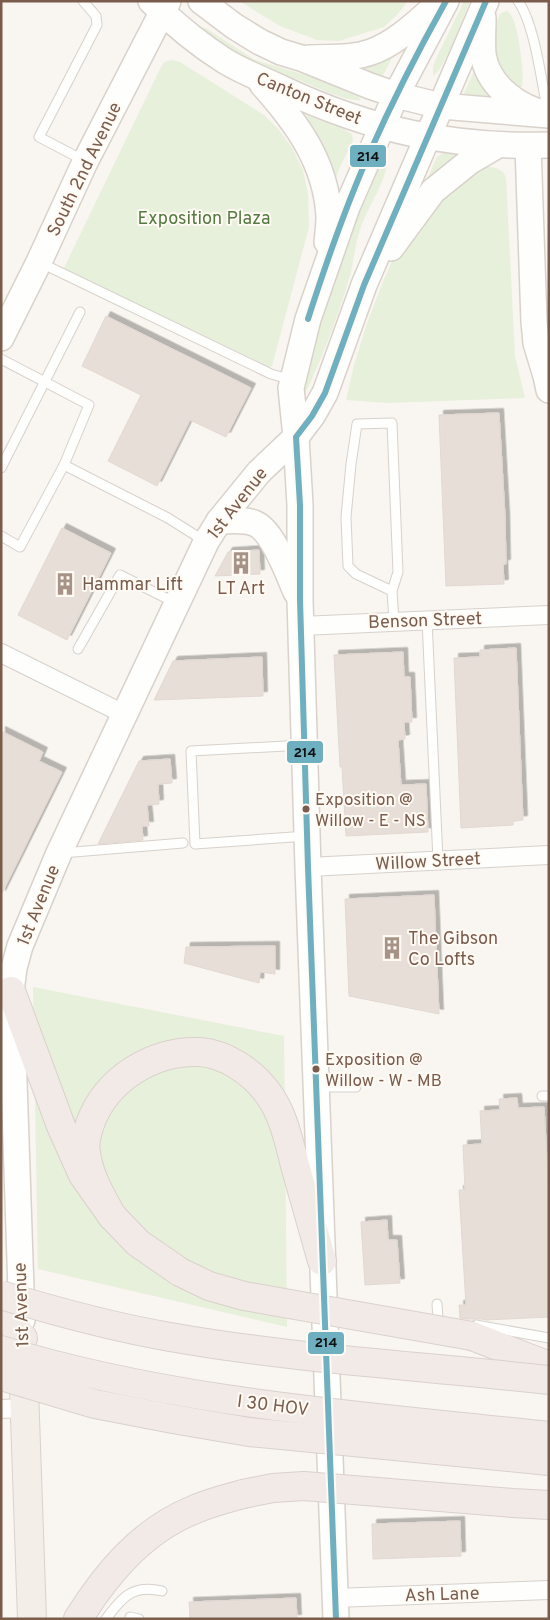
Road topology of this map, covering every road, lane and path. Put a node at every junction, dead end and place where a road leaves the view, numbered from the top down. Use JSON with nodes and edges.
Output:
{"nodes":[{"id":1,"x":83,"y":1,"type":"edge"},
{"id":2,"x":201,"y":1,"type":"edge"},
{"id":3,"x":442,"y":1,"type":"edge"},
{"id":4,"x":446,"y":1,"type":"edge"},
{"id":5,"x":518,"y":1,"type":"edge"},
{"id":6,"x":485,"y":4,"type":"edge"},
{"id":7,"x":161,"y":5,"type":"edge"},
{"id":8,"x":301,"y":58,"type":"junction"},
{"id":9,"x":256,"y":77,"type":"junction"},
{"id":10,"x":396,"y":95,"type":"junction"},
{"id":11,"x":441,"y":106,"type":"junction"},
{"id":12,"x":548,"y":115,"type":"edge"},
{"id":13,"x":381,"y":126,"type":"junction"},
{"id":14,"x":428,"y":138,"type":"junction"},
{"id":15,"x":498,"y":145,"type":"junction"},
{"id":16,"x":538,"y":145,"type":"edge"},
{"id":17,"x":85,"y":162,"type":"junction"},
{"id":18,"x":39,"y":262,"type":"junction"},
{"id":19,"x":326,"y":267,"type":"junction"},
{"id":20,"x":364,"y":285,"type":"junction"},
{"id":21,"x":80,"y":312,"type":"dead end"},
{"id":22,"x":1,"y":338,"type":"edge"},
{"id":23,"x":1,"y":359,"type":"edge"},
{"id":24,"x":292,"y":380,"type":"junction"},
{"id":25,"x":548,"y":381,"type":"edge"},
{"id":26,"x":46,"y":382,"type":"junction"},
{"id":27,"x":296,"y":438,"type":"junction"},
{"id":28,"x":64,"y":465,"type":"junction"},
{"id":29,"x":1,"y":468,"type":"edge"},
{"id":30,"x":219,"y":521,"type":"junction"},
{"id":31,"x":1,"y":536,"type":"edge"},
{"id":32,"x":206,"y":542,"type":"junction"},
{"id":33,"x":392,"y":591,"type":"junction"},
{"id":34,"x":300,"y":600,"type":"junction"},
{"id":35,"x":177,"y":604,"type":"junction"},
{"id":36,"x":549,"y":615,"type":"edge"},
{"id":37,"x":427,"y":620,"type":"junction"},
{"id":38,"x":394,"y":622,"type":"junction"},
{"id":39,"x":300,"y":626,"type":"junction"},
{"id":40,"x":78,"y":649,"type":"dead end"},
{"id":41,"x":1,"y":654,"type":"edge"},
{"id":42,"x":124,"y":714,"type":"junction"},
{"id":43,"x":304,"y":745,"type":"junction"},
{"id":44,"x":307,"y":836,"type":"junction"},
{"id":45,"x":184,"y":843,"type":"dead end"},
{"id":46,"x":59,"y":853,"type":"junction"},
{"id":47,"x":549,"y":855,"type":"edge"},
{"id":48,"x":438,"y":860,"type":"junction"},
{"id":49,"x":308,"y":867,"type":"junction"},
{"id":50,"x":11,"y":991,"type":"junction"},
{"id":51,"x":316,"y":1087,"type":"junction"},
{"id":52,"x":356,"y":1087,"type":"dead end"},
{"id":53,"x":112,"y":1216,"type":"junction"},
{"id":54,"x":322,"y":1261,"type":"junction"},
{"id":55,"x":1,"y":1295,"type":"edge"},
{"id":56,"x":437,"y":1304,"type":"dead end"},
{"id":57,"x":1,"y":1308,"type":"edge"},
{"id":58,"x":438,"y":1318,"type":"dead end"},
{"id":59,"x":466,"y":1323,"type":"dead end"},
{"id":60,"x":549,"y":1338,"type":"edge"},
{"id":61,"x":8,"y":1340,"type":"edge"},
{"id":62,"x":549,"y":1366,"type":"edge"},
{"id":63,"x":1,"y":1376,"type":"edge"},
{"id":64,"x":549,"y":1380,"type":"edge"},
{"id":65,"x":13,"y":1408,"type":"edge"},
{"id":66,"x":549,"y":1419,"type":"edge"},
{"id":67,"x":549,"y":1436,"type":"edge"},
{"id":68,"x":549,"y":1461,"type":"edge"},
{"id":69,"x":549,"y":1505,"type":"edge"},
{"id":70,"x":549,"y":1590,"type":"edge"},
{"id":71,"x":162,"y":1591,"type":"dead end"},
{"id":72,"x":335,"y":1608,"type":"edge"},
{"id":73,"x":32,"y":1619,"type":"edge"},
{"id":74,"x":78,"y":1619,"type":"edge"},
{"id":75,"x":106,"y":1619,"type":"edge"}],
"edges":[{"from":1,"to":17,"type":"lane"},
{"from":2,"to":8,"type":"main road","name":"Canton Street"},
{"from":3,"to":8,"type":"main road"},
{"from":4,"to":10,"type":"main road"},
{"from":5,"to":12,"type":"lane"},
{"from":6,"to":11,"type":"main road"},
{"from":6,"to":12,"type":"main road"},
{"from":7,"to":9,"type":"main road","name":"Canton Street"},
{"from":7,"to":17,"type":"main road","name":"South 2nd Avenue"},
{"from":8,"to":10,"type":"main road","name":"Canton Street"},
{"from":9,"to":13,"type":"main road","name":"Canton Street"},
{"from":9,"to":19,"type":"main road"},
{"from":10,"to":11,"type":"main road","name":"Canton Street"},
{"from":10,"to":13,"type":"main road"},
{"from":11,"to":12,"type":"main road","name":"Canton Street"},
{"from":11,"to":14,"type":"main road"},
{"from":13,"to":14,"type":"main road","name":"Canton Street"},
{"from":13,"to":19,"type":"main road"},
{"from":14,"to":15,"type":"main road","name":"Canton Street"},
{"from":14,"to":20,"type":"main road"},
{"from":15,"to":16,"type":"main road","name":"Canton Street"},
{"from":15,"to":20,"type":"main road"},
{"from":16,"to":25,"type":"main road"},
{"from":17,"to":18,"type":"main road","name":"South 2nd Avenue"},
{"from":18,"to":22,"type":"main road","name":"South 2nd Avenue"},
{"from":18,"to":24,"type":"lane"},
{"from":19,"to":24,"type":"main road"},
{"from":20,"to":27,"type":"main road","name":"1st Avenue"},
{"from":21,"to":26,"type":"lane"},
{"from":23,"to":26,"type":"lane"},
{"from":24,"to":27,"type":"main road"},
{"from":26,"to":28,"type":"lane"},
{"from":26,"to":29,"type":"lane"},
{"from":27,"to":30,"type":"main road","name":"1st Avenue"},
{"from":27,"to":34,"type":"main road"},
{"from":28,"to":31,"type":"lane"},
{"from":28,"to":32,"type":"lane"},
{"from":30,"to":32,"type":"main road","name":"1st Avenue"},
{"from":30,"to":34,"type":"main road"},
{"from":32,"to":35,"type":"main road","name":"1st Avenue"},
{"from":33,"to":33,"type":"lane"},
{"from":33,"to":38,"type":"lane"},
{"from":34,"to":39,"type":"main road"},
{"from":35,"to":40,"type":"lane"},
{"from":35,"to":42,"type":"main road","name":"1st Avenue"},
{"from":36,"to":37,"type":"street","name":"Benson Street"},
{"from":37,"to":38,"type":"street","name":"Benson Street"},
{"from":37,"to":48,"type":"lane"},
{"from":38,"to":39,"type":"street","name":"Benson Street"},
{"from":39,"to":43,"type":"main road"},
{"from":41,"to":42,"type":"street"},
{"from":42,"to":46,"type":"main road","name":"1st Avenue"},
{"from":43,"to":44,"type":"main road"},
{"from":43,"to":44,"type":"lane"},
{"from":44,"to":49,"type":"main road"},
{"from":45,"to":46,"type":"lane"},
{"from":46,"to":50,"type":"main road","name":"1st Avenue"},
{"from":47,"to":48,"type":"street","name":"Willow Street"},
{"from":48,"to":49,"type":"street","name":"Willow Street"},
{"from":49,"to":51,"type":"main road"},
{"from":50,"to":53,"type":"highway"},
{"from":50,"to":61,"type":"main road","name":"1st Avenue"},
{"from":51,"to":52,"type":"lane"},
{"from":51,"to":54,"type":"main road"},
{"from":53,"to":54,"type":"highway"},
{"from":53,"to":62,"type":"highway","bridge":true},
{"from":54,"to":72,"type":"main road"},
{"from":55,"to":64,"type":"highway","bridge":true},
{"from":56,"to":58,"type":"lane"},
{"from":57,"to":61,"type":"highway"},
{"from":59,"to":60,"type":"lane"},
{"from":61,"to":65,"type":"main road","name":"1st Avenue"},
{"from":61,"to":66,"type":"highway","name":"I 30 HOV"},
{"from":61,"to":67,"type":"highway","name":"I 30 HOV","bridge":true},
{"from":63,"to":68,"type":"highway","bridge":true},
{"from":65,"to":73,"type":"main road","name":"1st Avenue"},
{"from":69,"to":74,"type":"highway","bridge":true},
{"from":70,"to":72,"type":"street","name":"Ash Lane"},
{"from":71,"to":75,"type":"lane"}]}
